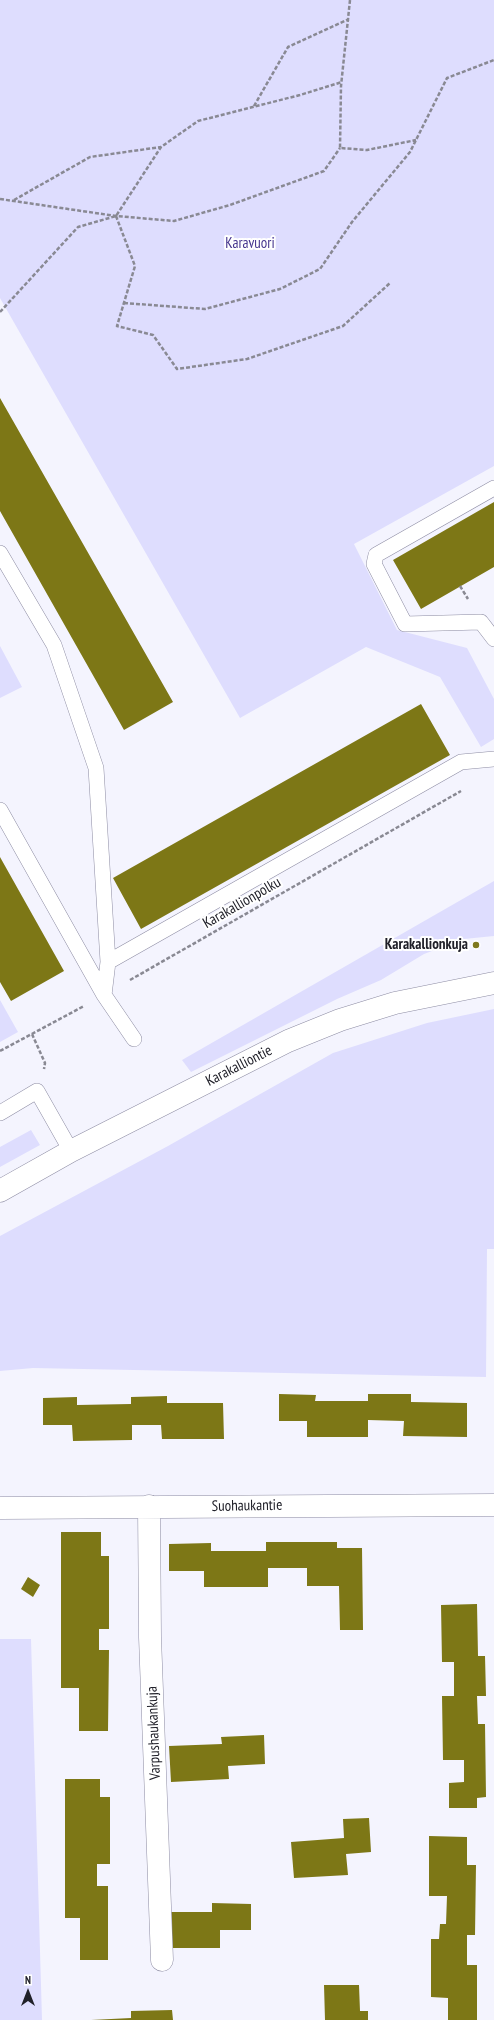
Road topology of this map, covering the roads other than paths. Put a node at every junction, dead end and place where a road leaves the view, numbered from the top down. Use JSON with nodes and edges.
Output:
{"nodes":[{"id":1,"x":494,"y":488,"type":"edge"},
{"id":2,"x":0,"y":553,"type":"edge"},
{"id":3,"x":494,"y":639,"type":"edge"},
{"id":4,"x":494,"y":759,"type":"edge"},
{"id":5,"x":0,"y":810,"type":"edge"},
{"id":6,"x":108,"y":962,"type":"junction"},
{"id":7,"x":494,"y":983,"type":"edge"},
{"id":8,"x":104,"y":995,"type":"junction"},
{"id":9,"x":134,"y":1039,"type":"dead end"},
{"id":10,"x":0,"y":1113,"type":"edge"},
{"id":11,"x":71,"y":1151,"type":"junction"},
{"id":12,"x":0,"y":1191,"type":"edge"},
{"id":13,"x":494,"y":1505,"type":"edge"},
{"id":14,"x":149,"y":1506,"type":"junction"},
{"id":15,"x":0,"y":1508,"type":"edge"},
{"id":16,"x":162,"y":1960,"type":"dead end"}],
"edges":[{"from":1,"to":3,"type":"lane"},
{"from":2,"to":6,"type":"lane"},
{"from":4,"to":6,"type":"lane"},
{"from":5,"to":8,"type":"lane"},
{"from":6,"to":8,"type":"lane"},
{"from":7,"to":11,"type":"street","name":"Karakalliontie"},
{"from":8,"to":9,"type":"lane"},
{"from":10,"to":11,"type":"lane"},
{"from":11,"to":12,"type":"street","name":"Karakalliontie"},
{"from":13,"to":14,"type":"street","name":"Suohaukantie"},
{"from":14,"to":15,"type":"street","name":"Suohaukantie"},
{"from":14,"to":16,"type":"street","name":"Varpushaukankuja"}]}
